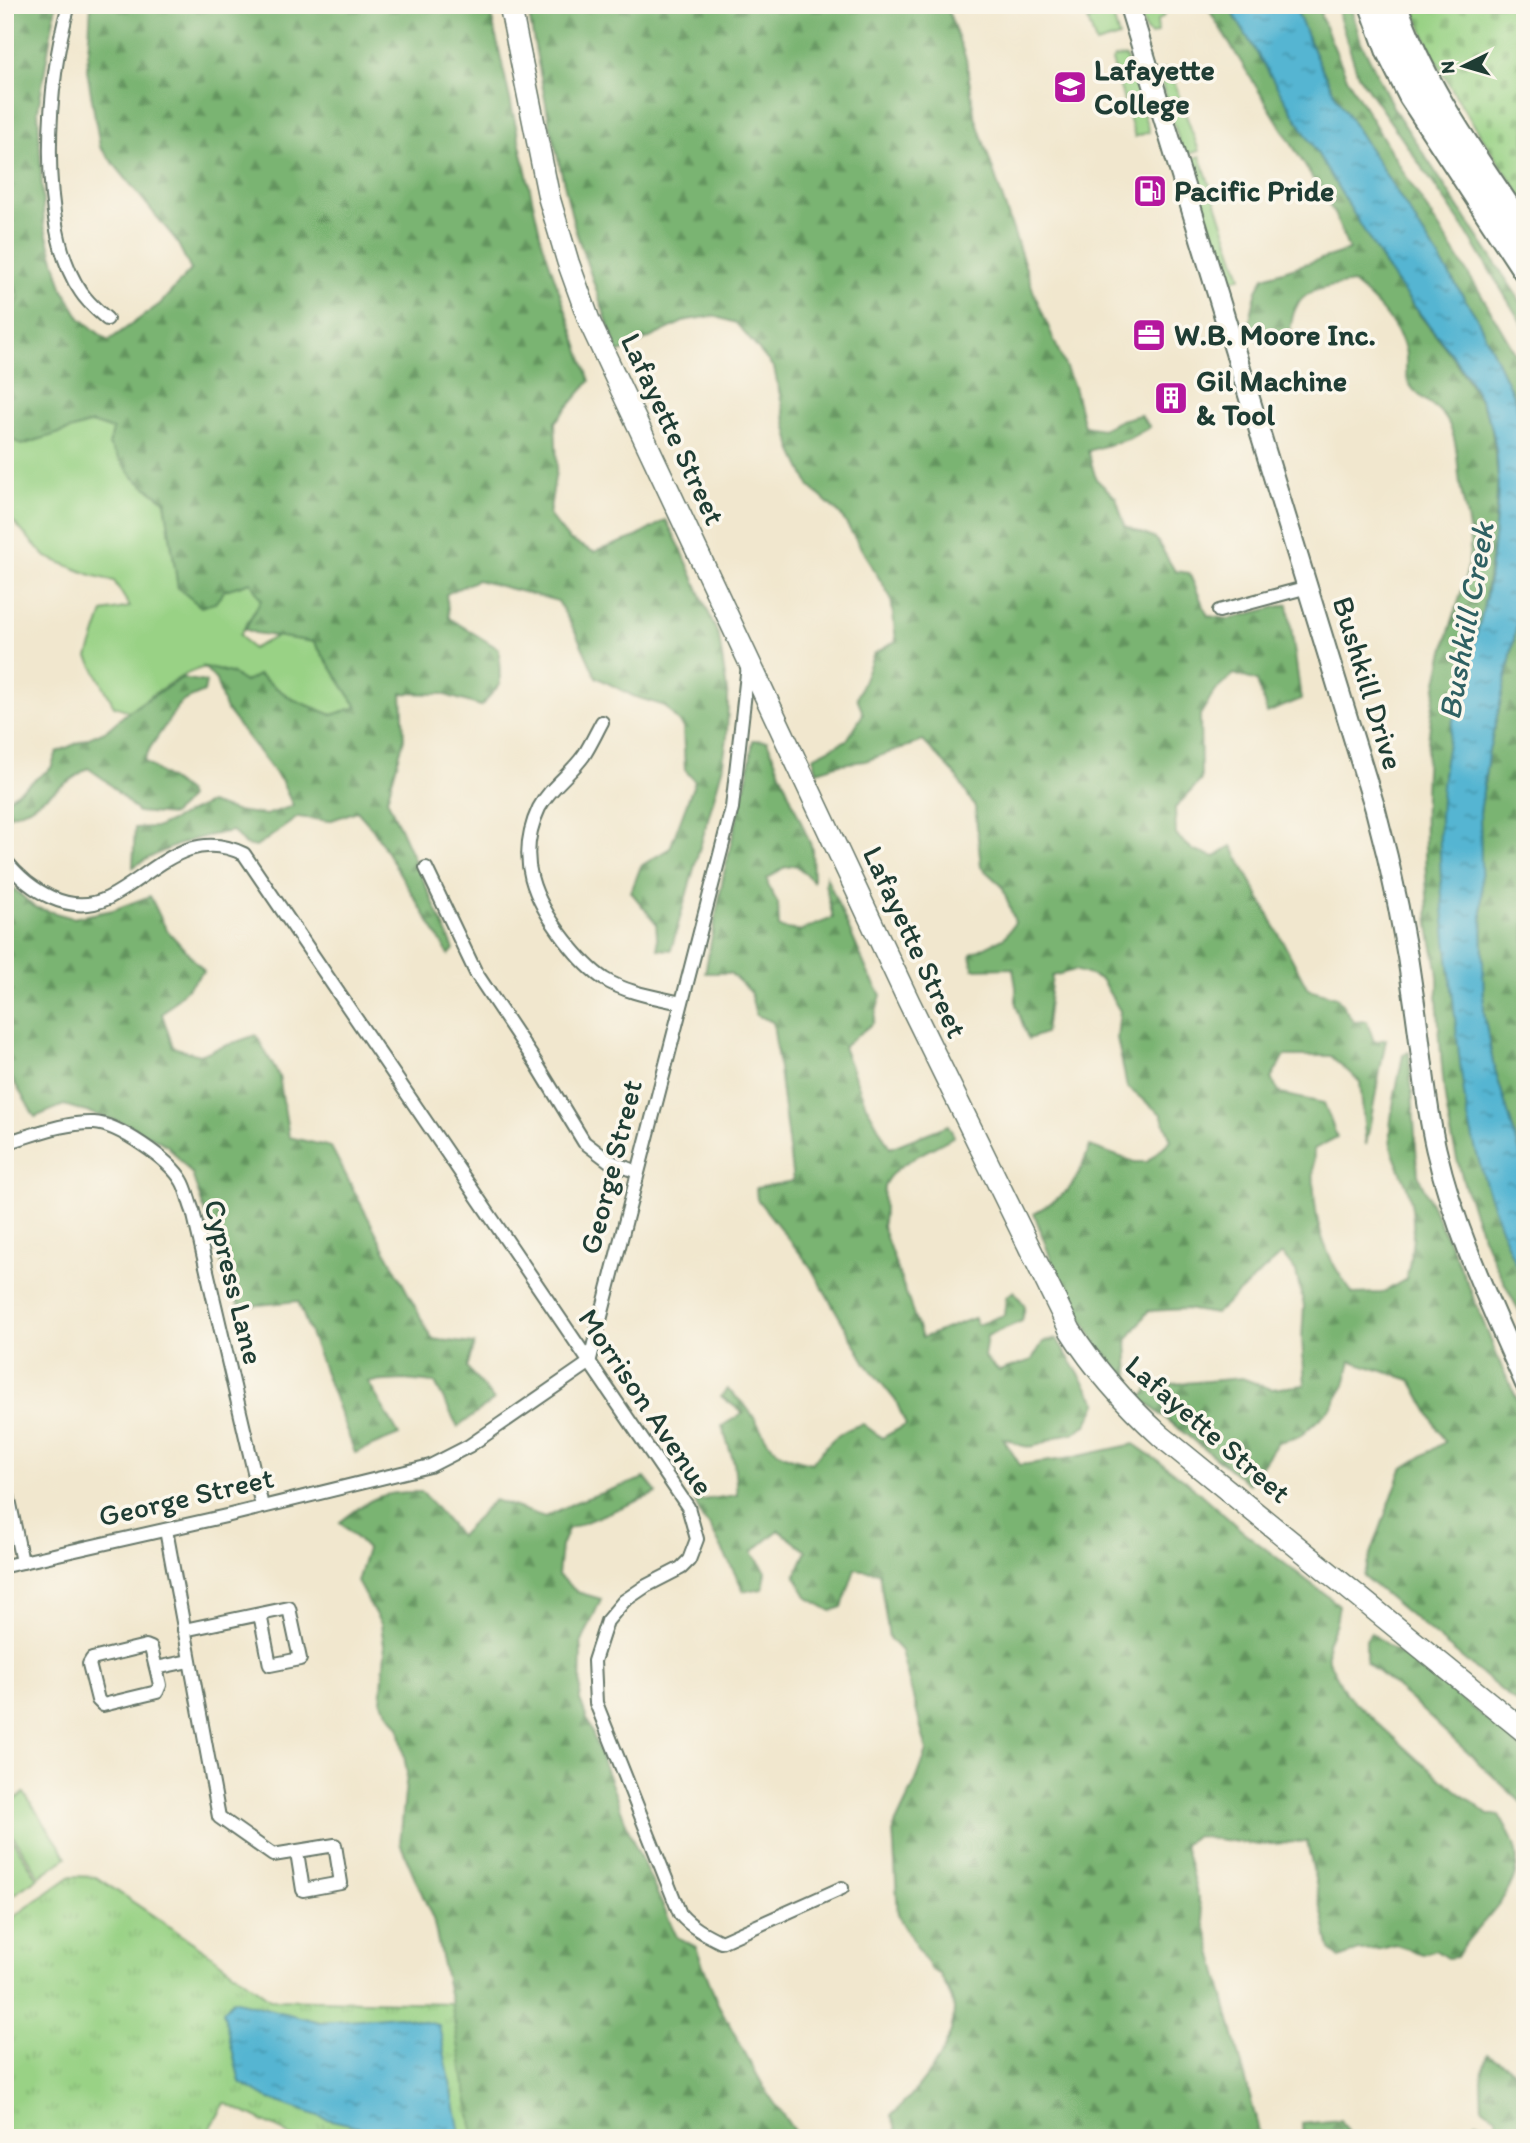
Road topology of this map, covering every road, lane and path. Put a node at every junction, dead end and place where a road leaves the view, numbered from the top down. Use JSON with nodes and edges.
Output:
{"nodes":[{"id":1,"x":69,"y":5,"type":"edge"},
{"id":2,"x":510,"y":5,"type":"edge"},
{"id":3,"x":1129,"y":5,"type":"edge"},
{"id":4,"x":1372,"y":5,"type":"edge"},
{"id":5,"x":1395,"y":5,"type":"edge"},
{"id":6,"x":1525,"y":233,"type":"edge"},
{"id":7,"x":1525,"y":270,"type":"edge"},
{"id":8,"x":107,"y":319,"type":"dead end"},
{"id":9,"x":1308,"y":587,"type":"junction"},
{"id":10,"x":1219,"y":611,"type":"dead end"},
{"id":11,"x":748,"y":659,"type":"junction"},
{"id":12,"x":602,"y":722,"type":"dead end"},
{"id":13,"x":7,"y":862,"type":"edge"},
{"id":14,"x":426,"y":868,"type":"dead end"},
{"id":15,"x":681,"y":1003,"type":"junction"},
{"id":16,"x":5,"y":1143,"type":"edge"},
{"id":17,"x":637,"y":1172,"type":"junction"},
{"id":18,"x":589,"y":1363,"type":"junction"},
{"id":19,"x":1525,"y":1383,"type":"edge"},
{"id":20,"x":5,"y":1480,"type":"edge"},
{"id":21,"x":262,"y":1506,"type":"junction"},
{"id":22,"x":166,"y":1530,"type":"junction"},
{"id":23,"x":22,"y":1562,"type":"junction"},
{"id":24,"x":5,"y":1566,"type":"edge"},
{"id":25,"x":260,"y":1614,"type":"junction"},
{"id":26,"x":184,"y":1630,"type":"junction"},
{"id":27,"x":189,"y":1661,"type":"junction"},
{"id":28,"x":156,"y":1668,"type":"junction"},
{"id":29,"x":1525,"y":1732,"type":"edge"},
{"id":30,"x":297,"y":1852,"type":"junction"},
{"id":31,"x":842,"y":1888,"type":"dead end"}],
"edges":[{"from":1,"to":8,"type":"street"},
{"from":2,"to":11,"type":"main road","name":"Lafayette Street"},
{"from":3,"to":9,"type":"street","name":"Bushkill Drive"},
{"from":4,"to":7,"type":"highway"},
{"from":5,"to":6,"type":"highway"},
{"from":9,"to":10,"type":"street"},
{"from":9,"to":19,"type":"street","name":"Bushkill Drive"},
{"from":11,"to":15,"type":"street","name":"George Street"},
{"from":11,"to":29,"type":"main road","name":"Lafayette Street"},
{"from":12,"to":15,"type":"street"},
{"from":13,"to":18,"type":"street","name":"Morrison Avenue"},
{"from":14,"to":17,"type":"street"},
{"from":15,"to":17,"type":"street","name":"George Street"},
{"from":16,"to":21,"type":"street","name":"Cypress Lane"},
{"from":17,"to":18,"type":"street","name":"George Street"},
{"from":18,"to":21,"type":"street","name":"George Street"},
{"from":18,"to":31,"type":"street","name":"Morrison Avenue"},
{"from":20,"to":23,"type":"street"},
{"from":21,"to":22,"type":"street","name":"George Street"},
{"from":22,"to":23,"type":"street","name":"George Street"},
{"from":22,"to":26,"type":"street"},
{"from":23,"to":24,"type":"street","name":"George Street"},
{"from":25,"to":25,"type":"street"},
{"from":25,"to":26,"type":"street"},
{"from":26,"to":27,"type":"street"},
{"from":27,"to":28,"type":"street"},
{"from":27,"to":30,"type":"street"},
{"from":28,"to":28,"type":"street"},
{"from":30,"to":30,"type":"street"}]}
